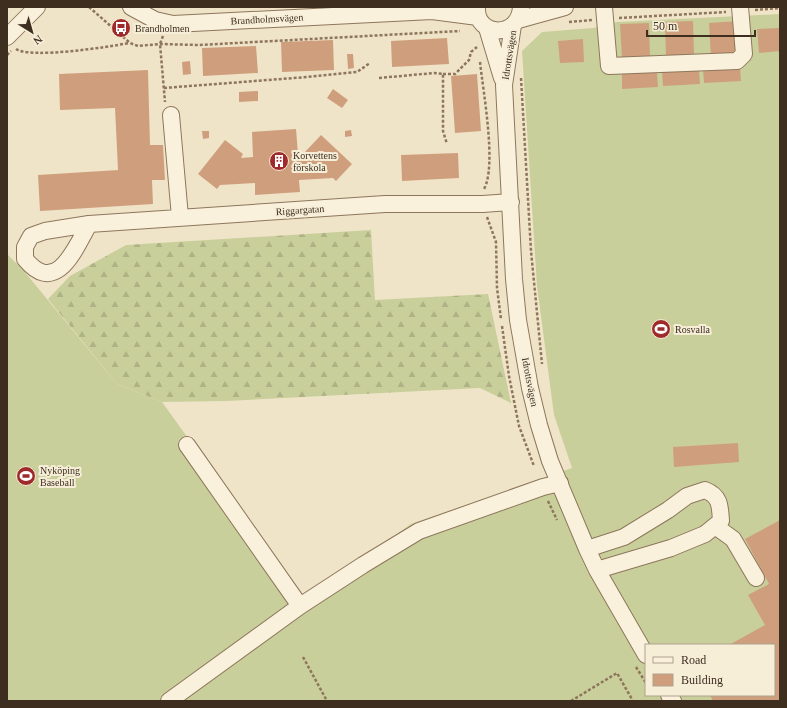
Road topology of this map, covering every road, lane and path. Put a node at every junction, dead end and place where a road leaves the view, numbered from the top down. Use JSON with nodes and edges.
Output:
{"nodes":[{"id":1,"x":36,"y":7,"type":"edge"},
{"id":2,"x":89,"y":7,"type":"edge"},
{"id":3,"x":131,"y":7,"type":"edge"},
{"id":4,"x":780,"y":8,"type":"edge"},
{"id":5,"x":438,"y":9,"type":"edge"},
{"id":6,"x":740,"y":9,"type":"edge"},
{"id":7,"x":604,"y":13,"type":"edge"},
{"id":8,"x":565,"y":15,"type":"edge"},
{"id":9,"x":481,"y":17,"type":"edge"},
{"id":10,"x":518,"y":17,"type":"edge"},
{"id":11,"x":167,"y":23,"type":"junction"},
{"id":12,"x":466,"y":31,"type":"dead end"},
{"id":13,"x":9,"y":41,"type":"edge"},
{"id":14,"x":130,"y":43,"type":"junction"},
{"id":15,"x":160,"y":44,"type":"junction"},
{"id":16,"x":479,"y":46,"type":"dead end"},
{"id":17,"x":370,"y":63,"type":"dead end"},
{"id":18,"x":443,"y":74,"type":"junction"},
{"id":19,"x":521,"y":74,"type":"dead end"},
{"id":20,"x":379,"y":78,"type":"dead end"},
{"id":21,"x":504,"y":85,"type":"junction"},
{"id":22,"x":164,"y":88,"type":"junction"},
{"id":23,"x":171,"y":116,"type":"joint"},
{"id":24,"x":447,"y":144,"type":"dead end"},
{"id":25,"x":511,"y":202,"type":"junction"},
{"id":26,"x":180,"y":217,"type":"junction"},
{"id":27,"x":89,"y":224,"type":"dead end"},
{"id":28,"x":543,"y":367,"type":"dead end"},
{"id":29,"x":187,"y":445,"type":"dead end"},
{"id":30,"x":560,"y":484,"type":"junction"},
{"id":31,"x":548,"y":500,"type":"dead end"},
{"id":32,"x":542,"y":502,"type":"dead end"},
{"id":33,"x":715,"y":526,"type":"junction"},
{"id":34,"x":587,"y":549,"type":"junction"},
{"id":35,"x":597,"y":570,"type":"junction"},
{"id":36,"x":756,"y":578,"type":"dead end"},
{"id":37,"x":300,"y":606,"type":"junction"},
{"id":38,"x":645,"y":653,"type":"edge"},
{"id":39,"x":303,"y":657,"type":"dead end"},
{"id":40,"x":169,"y":701,"type":"edge"},
{"id":41,"x":327,"y":701,"type":"edge"},
{"id":42,"x":571,"y":701,"type":"edge"},
{"id":43,"x":633,"y":701,"type":"edge"}],
"edges":[{"from":1,"to":13,"type":"street"},
{"from":2,"to":14,"type":"path"},
{"from":3,"to":11,"type":"street","name":"Brandholmsvägen"},
{"from":4,"to":6,"type":"path"},
{"from":5,"to":9,"type":"street","name":"Brandholmsvägen"},
{"from":5,"to":11,"type":"street","name":"Brandholmsvägen"},
{"from":6,"to":7,"type":"path"},
{"from":6,"to":7,"type":"street"},
{"from":7,"to":8,"type":"path"},
{"from":8,"to":10,"type":"street","name":"Brandholmsvägen"},
{"from":9,"to":10,"type":"street","name":"Brandholmsvägen"},
{"from":9,"to":21,"type":"street","name":"Idrottsvägen"},
{"from":10,"to":21,"type":"street","name":"Idrottsvägen"},
{"from":11,"to":15,"type":"path"},
{"from":12,"to":15,"type":"path"},
{"from":13,"to":14,"type":"path"},
{"from":14,"to":15,"type":"path"},
{"from":15,"to":22,"type":"path"},
{"from":16,"to":18,"type":"path"},
{"from":17,"to":22,"type":"path"},
{"from":18,"to":20,"type":"path"},
{"from":18,"to":24,"type":"path"},
{"from":19,"to":28,"type":"path"},
{"from":21,"to":25,"type":"street","name":"Idrottsvägen"},
{"from":22,"to":23,"type":"path"},
{"from":23,"to":26,"type":"street"},
{"from":25,"to":26,"type":"street","name":"Riggargatan"},
{"from":25,"to":30,"type":"street","name":"Idrottsvägen"},
{"from":26,"to":27,"type":"street","name":"Riggargatan"},
{"from":29,"to":37,"type":"street"},
{"from":30,"to":34,"type":"street","name":"Idrottsvägen"},
{"from":30,"to":37,"type":"street"},
{"from":31,"to":32,"type":"path"},
{"from":33,"to":34,"type":"street"},
{"from":33,"to":35,"type":"street"},
{"from":33,"to":36,"type":"street"},
{"from":34,"to":35,"type":"street","name":"Idrottsvägen"},
{"from":35,"to":38,"type":"street","name":"Idrottsvägen"},
{"from":37,"to":40,"type":"street"},
{"from":39,"to":41,"type":"path"},
{"from":42,"to":43,"type":"path"}]}
